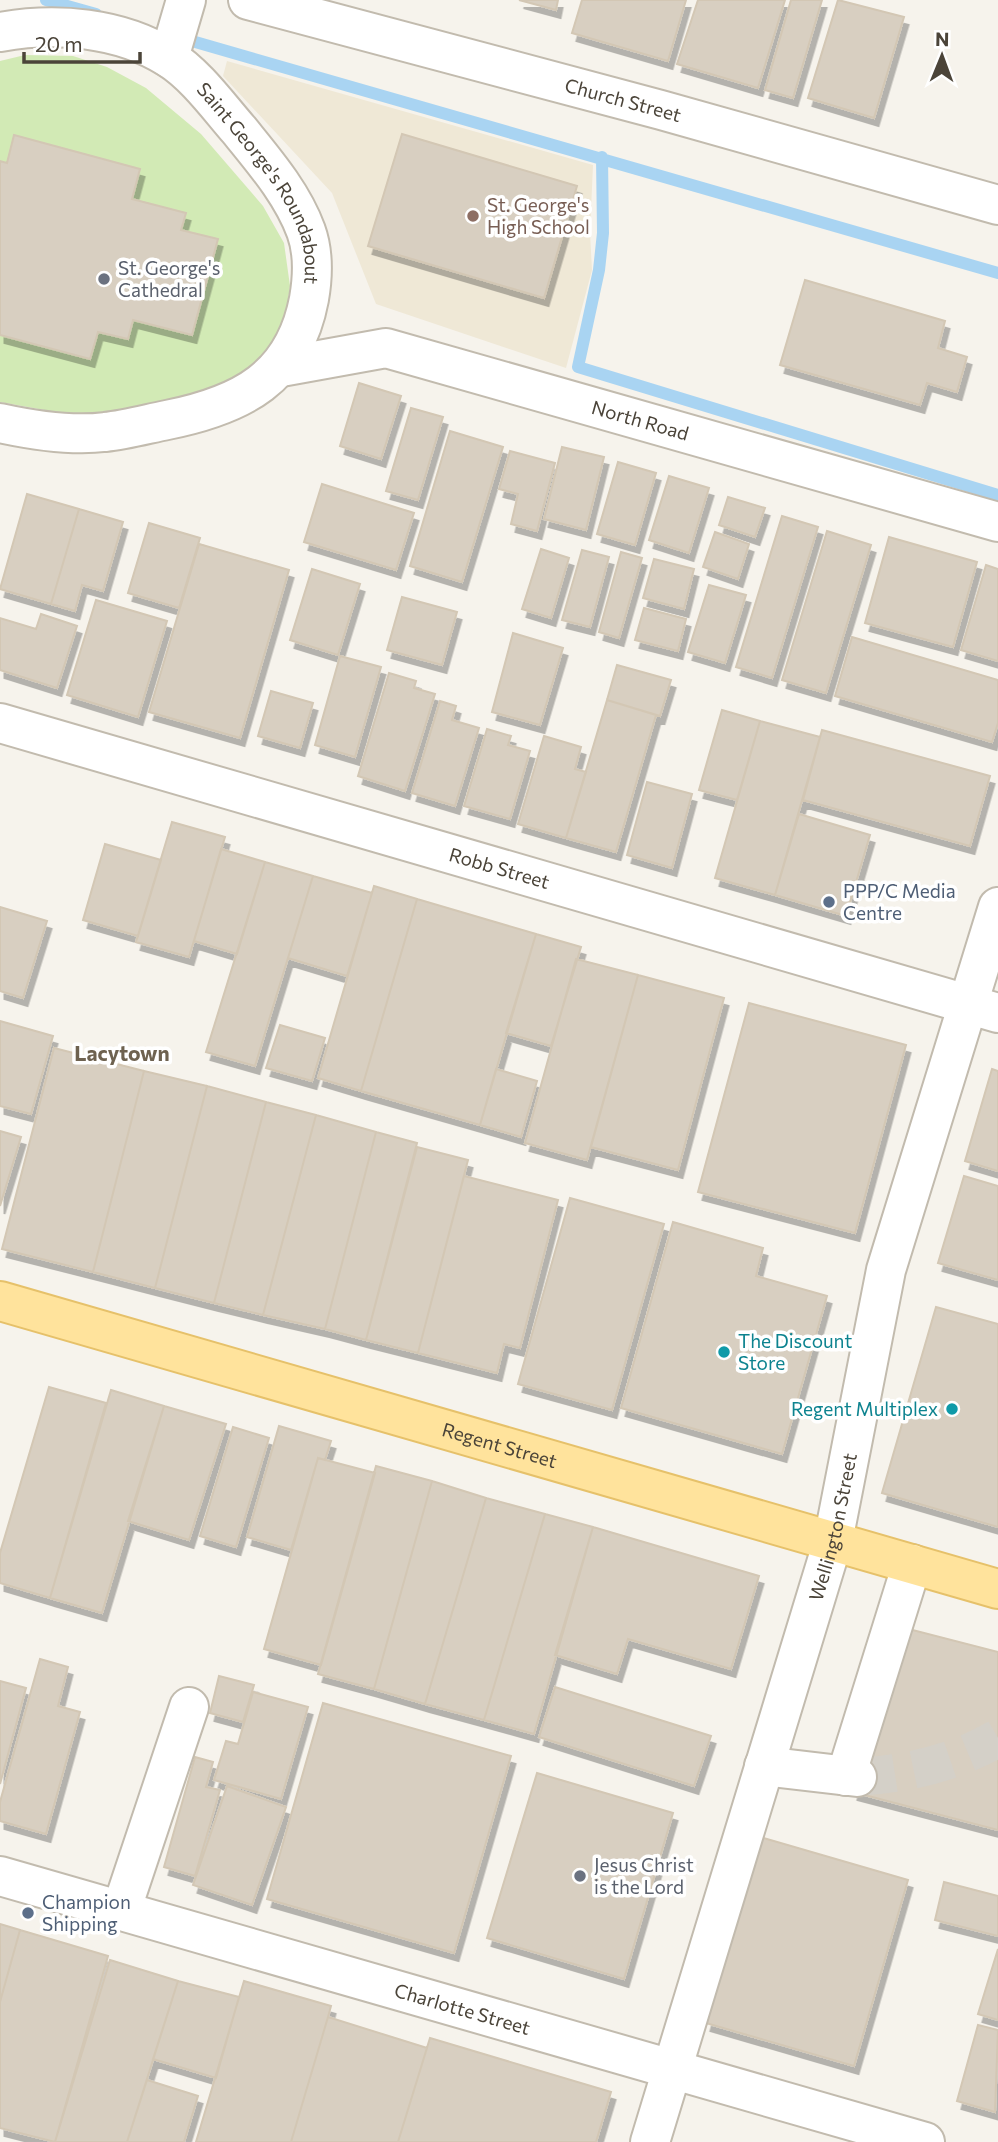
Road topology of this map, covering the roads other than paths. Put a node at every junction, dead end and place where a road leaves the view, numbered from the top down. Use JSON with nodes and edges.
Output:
{"nodes":[{"id":1,"x":248,"y":0,"type":"edge"},
{"id":2,"x":22,"y":18,"type":"edge"},
{"id":3,"x":177,"y":32,"type":"edge"},
{"id":4,"x":998,"y":205,"type":"edge"},
{"id":5,"x":281,"y":367,"type":"junction"},
{"id":6,"x":0,"y":423,"type":"edge"},
{"id":7,"x":998,"y":522,"type":"edge"},
{"id":8,"x":0,"y":723,"type":"edge"},
{"id":9,"x":998,"y":908,"type":"edge"},
{"id":10,"x":984,"y":1009,"type":"edge"},
{"id":11,"x":0,"y":1301,"type":"edge"},
{"id":12,"x":833,"y":1541,"type":"junction"},
{"id":13,"x":912,"y":1564,"type":"junction"},
{"id":14,"x":998,"y":1589,"type":"edge"},
{"id":15,"x":189,"y":1707,"type":"dead end"},
{"id":16,"x":764,"y":1766,"type":"junction"},
{"id":17,"x":0,"y":1876,"type":"edge"},
{"id":18,"x":121,"y":1911,"type":"junction"},
{"id":19,"x":671,"y":2069,"type":"junction"},
{"id":20,"x":650,"y":2142,"type":"edge"},
{"id":21,"x":925,"y":2142,"type":"edge"}],
"edges":[{"from":1,"to":4,"type":"street","name":"Church Street"},
{"from":2,"to":3,"type":"street","name":"Saint George's Roundabout"},
{"from":3,"to":5,"type":"street","name":"Saint George's Roundabout"},
{"from":5,"to":6,"type":"street","name":"Saint George's Roundabout"},
{"from":5,"to":7,"type":"street","name":"North Road"},
{"from":8,"to":10,"type":"street","name":"Robb Street"},
{"from":9,"to":10,"type":"street","name":"Wellington Street"},
{"from":10,"to":12,"type":"street","name":"Wellington Street"},
{"from":11,"to":12,"type":"main road","name":"Regent Street"},
{"from":12,"to":13,"type":"main road","name":"Regent Street"},
{"from":12,"to":16,"type":"street","name":"Wellington Street"},
{"from":13,"to":14,"type":"main road","name":"Regent Street"},
{"from":13,"to":16,"type":"street"},
{"from":15,"to":18,"type":"street"},
{"from":16,"to":19,"type":"street","name":"Wellington Street"},
{"from":17,"to":18,"type":"street","name":"Charlotte Street"},
{"from":18,"to":19,"type":"street","name":"Charlotte Street"},
{"from":19,"to":20,"type":"street","name":"Wellington Street"},
{"from":19,"to":21,"type":"street","name":"Charlotte Street"}]}
